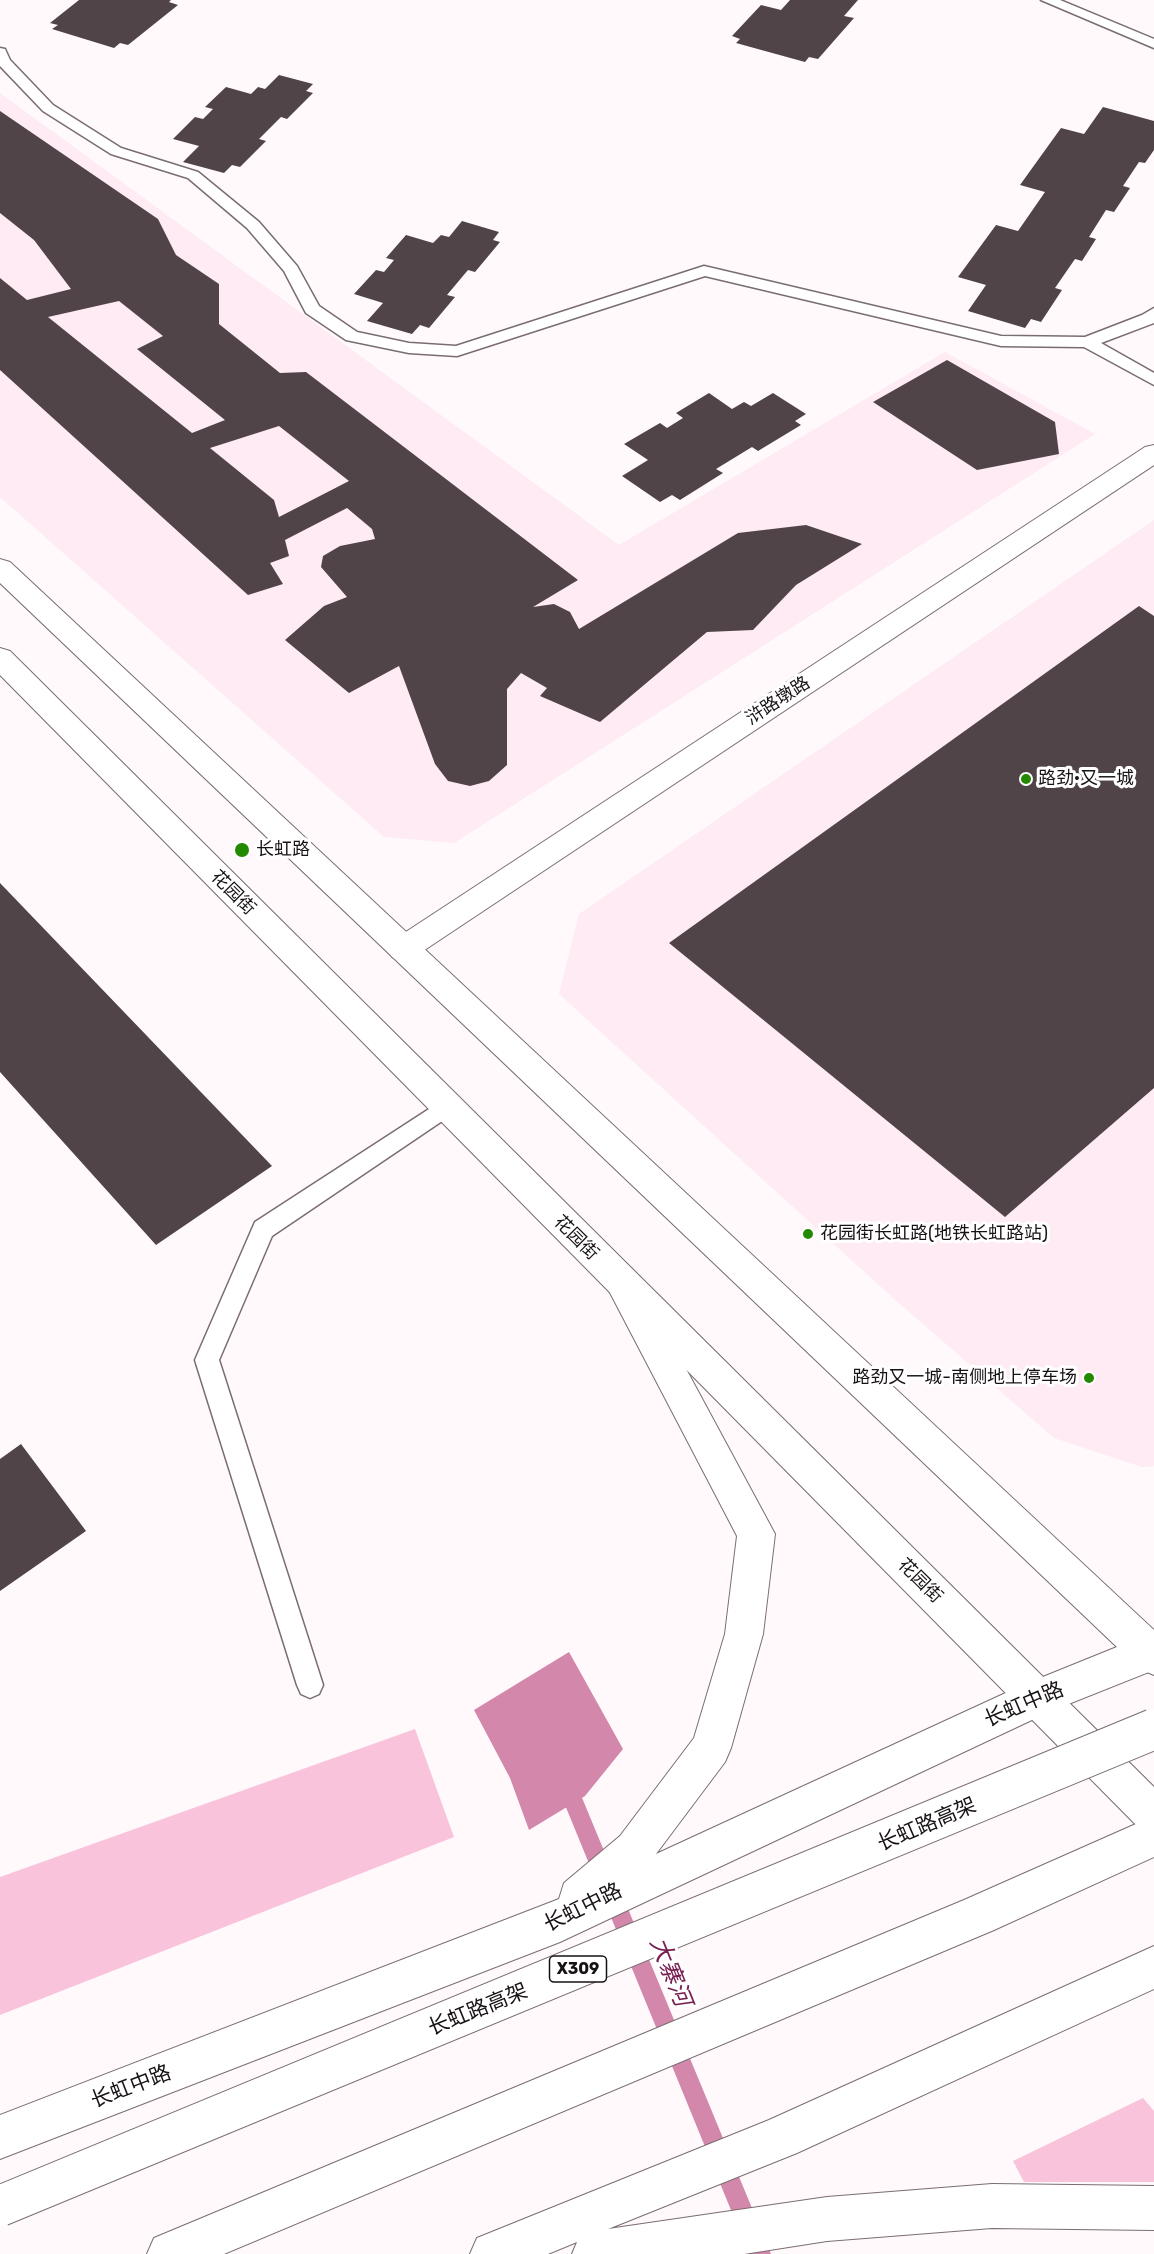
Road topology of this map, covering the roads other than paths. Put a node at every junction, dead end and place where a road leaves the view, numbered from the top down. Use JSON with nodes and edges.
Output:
{"nodes":[{"id":1,"x":1048,"y":0,"type":"edge"},
{"id":2,"x":1154,"y":44,"type":"edge"},
{"id":3,"x":0,"y":52,"type":"edge"},
{"id":4,"x":1154,"y":314,"type":"edge"},
{"id":5,"x":1087,"y":342,"type":"junction"},
{"id":6,"x":1154,"y":381,"type":"edge"},
{"id":7,"x":1154,"y":453,"type":"edge"},
{"id":8,"x":0,"y":568,"type":"edge"},
{"id":9,"x":0,"y":658,"type":"edge"},
{"id":10,"x":403,"y":949,"type":"junction"},
{"id":11,"x":446,"y":1107,"type":"junction"},
{"id":12,"x":624,"y":1287,"type":"junction"},
{"id":13,"x":1153,"y":1653,"type":"edge"},
{"id":14,"x":310,"y":1685,"type":"dead end"},
{"id":15,"x":1037,"y":1698,"type":"junction"},
{"id":16,"x":1154,"y":1729,"type":"edge"},
{"id":17,"x":1154,"y":1815,"type":"edge"},
{"id":18,"x":1154,"y":1836,"type":"edge"},
{"id":19,"x":637,"y":1865,"type":"junction"},
{"id":20,"x":1154,"y":1967,"type":"edge"},
{"id":21,"x":0,"y":2137,"type":"edge"},
{"id":22,"x":0,"y":2206,"type":"edge"},
{"id":23,"x":1154,"y":2208,"type":"edge"},
{"id":24,"x":170,"y":2254,"type":"edge"},
{"id":25,"x":493,"y":2254,"type":"edge"},
{"id":26,"x":595,"y":2254,"type":"edge"}],
"edges":[{"from":1,"to":2,"type":"lane"},
{"from":3,"to":5,"type":"lane"},
{"from":4,"to":5,"type":"lane"},
{"from":5,"to":6,"type":"lane"},
{"from":7,"to":10,"type":"main road","name":"浒路墩路"},
{"from":8,"to":10,"type":"main road"},
{"from":9,"to":11,"type":"main road","name":"花园街"},
{"from":10,"to":13,"type":"main road"},
{"from":11,"to":12,"type":"main road","name":"花园街"},
{"from":11,"to":14,"type":"lane"},
{"from":12,"to":15,"type":"main road","name":"花园街"},
{"from":12,"to":19,"type":"main road"},
{"from":13,"to":15,"type":"main road","name":"长虹中路"},
{"from":15,"to":17,"type":"main road","name":"花园街"},
{"from":15,"to":19,"type":"main road","name":"长虹中路"},
{"from":16,"to":22,"type":"main road","name":"长虹路高架","number":"X309","bridge":true},
{"from":18,"to":24,"type":"main road"},
{"from":19,"to":21,"type":"main road","name":"长虹中路"},
{"from":20,"to":25,"type":"main road"},
{"from":23,"to":26,"type":"main road"}]}
